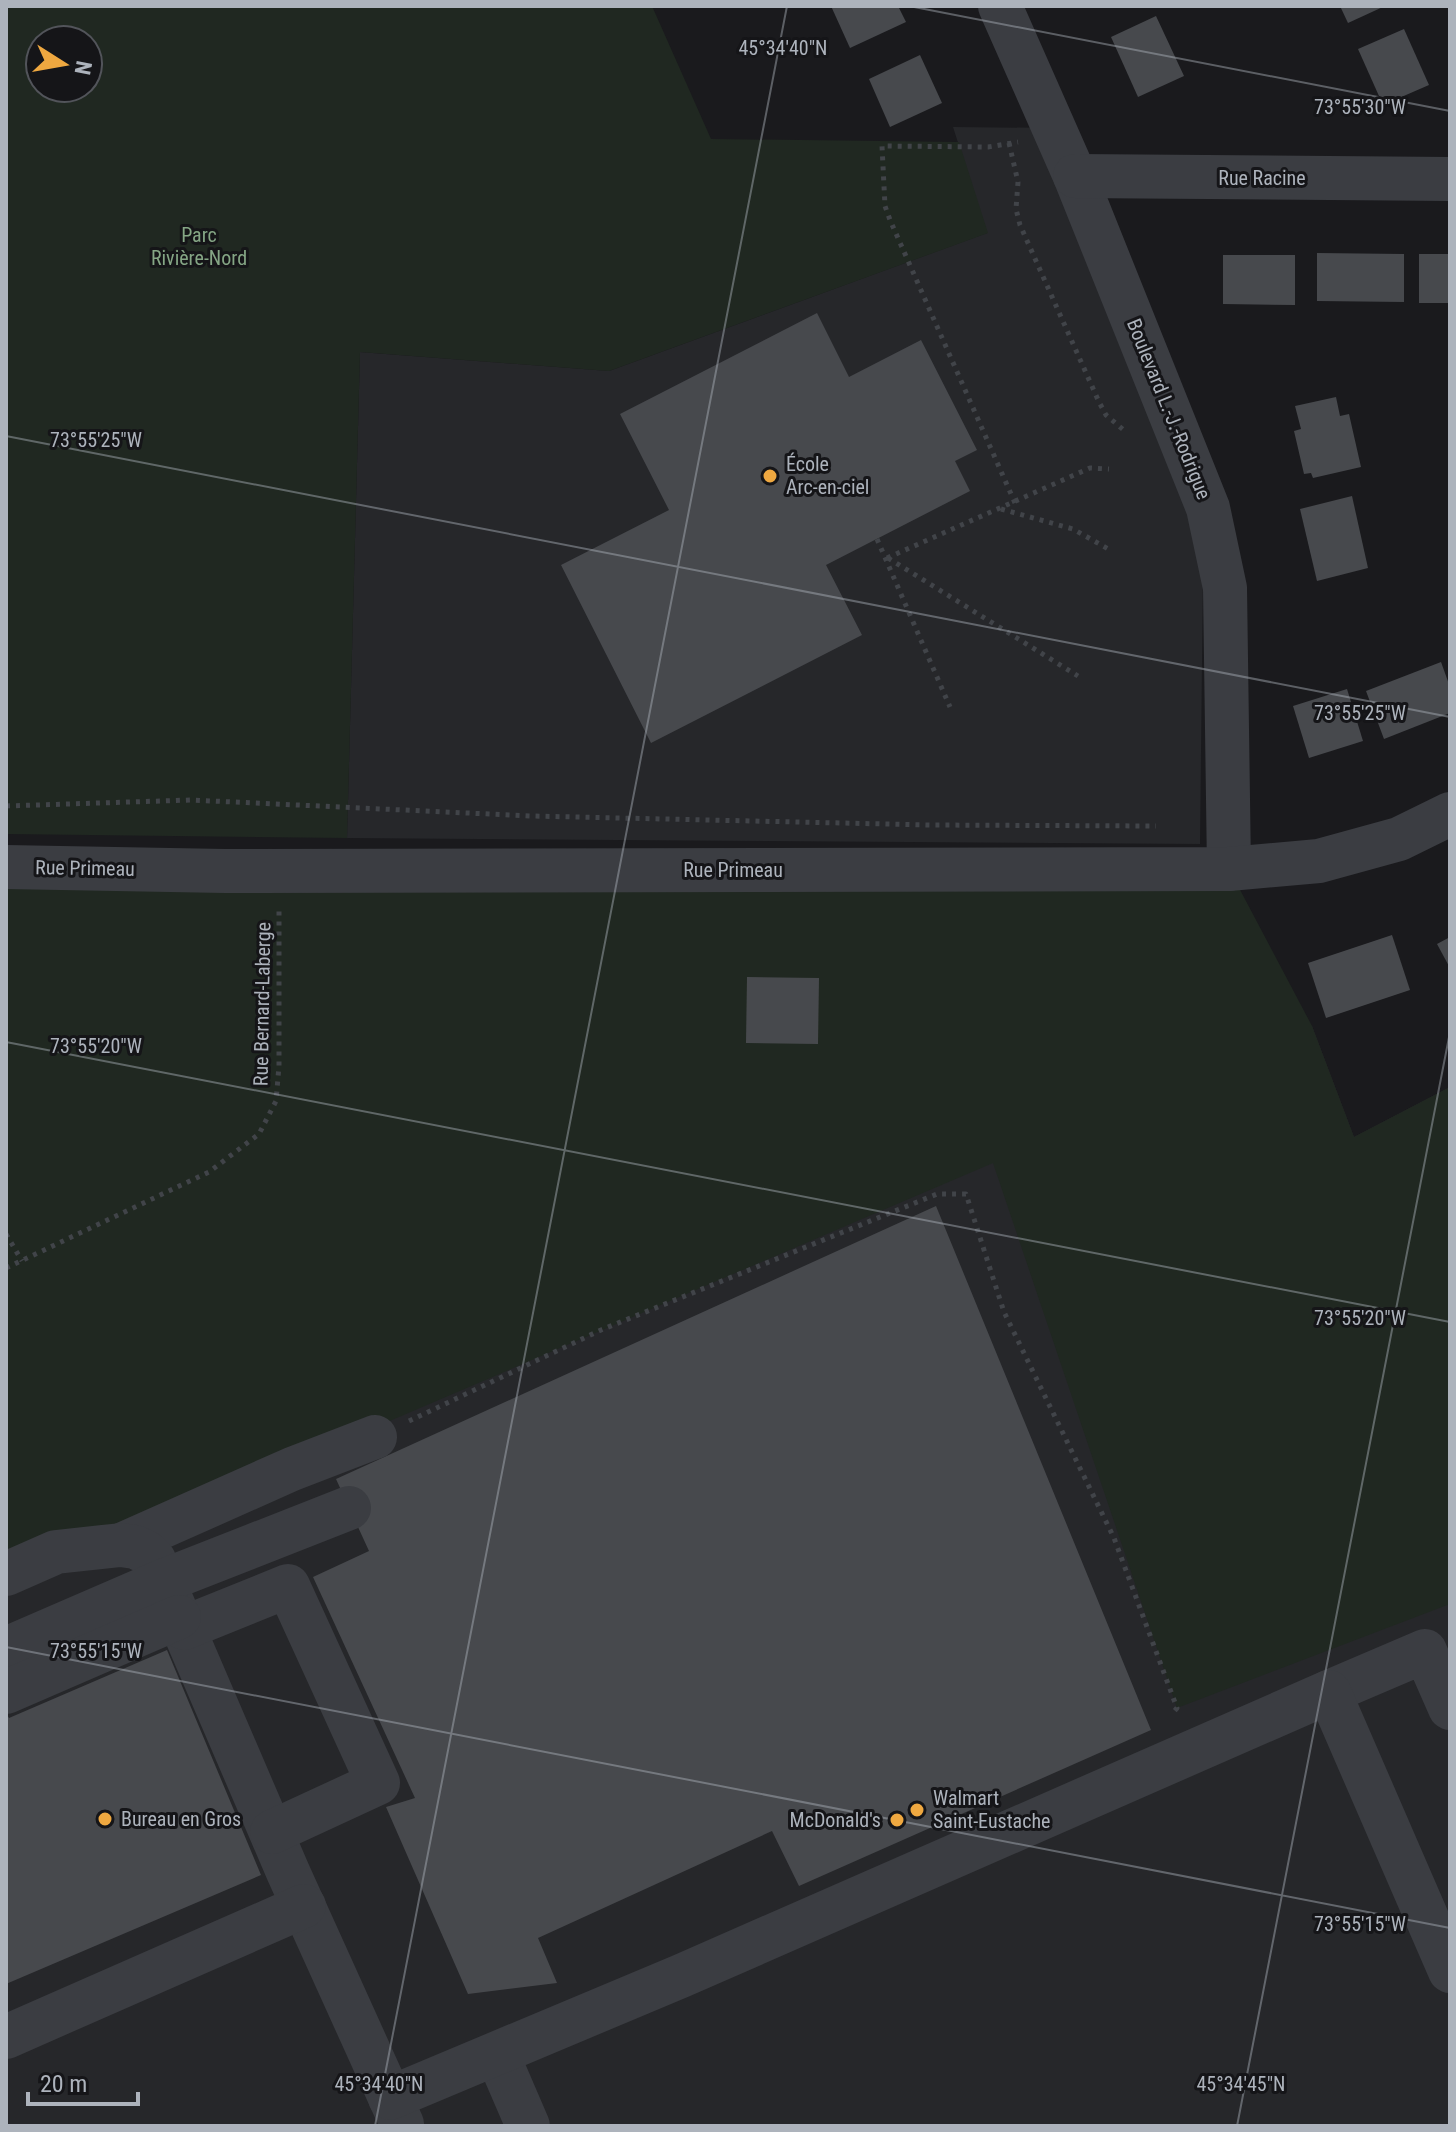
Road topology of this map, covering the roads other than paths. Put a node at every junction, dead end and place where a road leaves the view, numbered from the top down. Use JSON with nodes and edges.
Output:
{"nodes":[{"id":1,"x":1000,"y":6,"type":"edge"},
{"id":2,"x":1075,"y":176,"type":"junction"},
{"id":3,"x":1450,"y":179,"type":"edge"},
{"id":4,"x":1450,"y":814,"type":"edge"},
{"id":5,"x":1229,"y":853,"type":"junction"},
{"id":6,"x":6,"y":867,"type":"edge"},
{"id":7,"x":375,"y":1437,"type":"road end"},
{"id":8,"x":349,"y":1508,"type":"dead end"},
{"id":9,"x":121,"y":1545,"type":"junction"},
{"id":10,"x":6,"y":1574,"type":"edge"},
{"id":11,"x":175,"y":1609,"type":"junction"},
{"id":12,"x":1437,"y":1645,"type":"edge"},
{"id":13,"x":6,"y":1649,"type":"edge"},
{"id":14,"x":6,"y":1692,"type":"edge"},
{"id":15,"x":1329,"y":1692,"type":"junction"},
{"id":16,"x":1450,"y":1708,"type":"edge"},
{"id":17,"x":272,"y":1832,"type":"junction"},
{"id":18,"x":304,"y":1906,"type":"junction"},
{"id":19,"x":1450,"y":1971,"type":"edge"},
{"id":20,"x":6,"y":2037,"type":"edge"},
{"id":21,"x":497,"y":2054,"type":"junction"},
{"id":22,"x":396,"y":2112,"type":"edge"},
{"id":23,"x":528,"y":2126,"type":"edge"}],
"edges":[{"from":1,"to":2,"type":"street","name":"Boulevard L.-J.-Rodrigue"},
{"from":2,"to":3,"type":"street","name":"Rue Racine"},
{"from":2,"to":5,"type":"street","name":"Boulevard L.-J.-Rodrigue"},
{"from":4,"to":5,"type":"street","name":"Rue Primeau"},
{"from":5,"to":6,"type":"street","name":"Rue Primeau"},
{"from":7,"to":9,"type":"street"},
{"from":8,"to":11,"type":"street"},
{"from":9,"to":10,"type":"street"},
{"from":9,"to":11,"type":"street"},
{"from":11,"to":13,"type":"street"},
{"from":11,"to":14,"type":"street"},
{"from":11,"to":17,"type":"street"},
{"from":11,"to":17,"type":"street"},
{"from":12,"to":15,"type":"street"},
{"from":12,"to":16,"type":"street"},
{"from":15,"to":19,"type":"street"},
{"from":15,"to":21,"type":"street"},
{"from":17,"to":18,"type":"street"},
{"from":18,"to":20,"type":"street"},
{"from":18,"to":22,"type":"street"},
{"from":21,"to":22,"type":"street"},
{"from":21,"to":23,"type":"street"}]}
